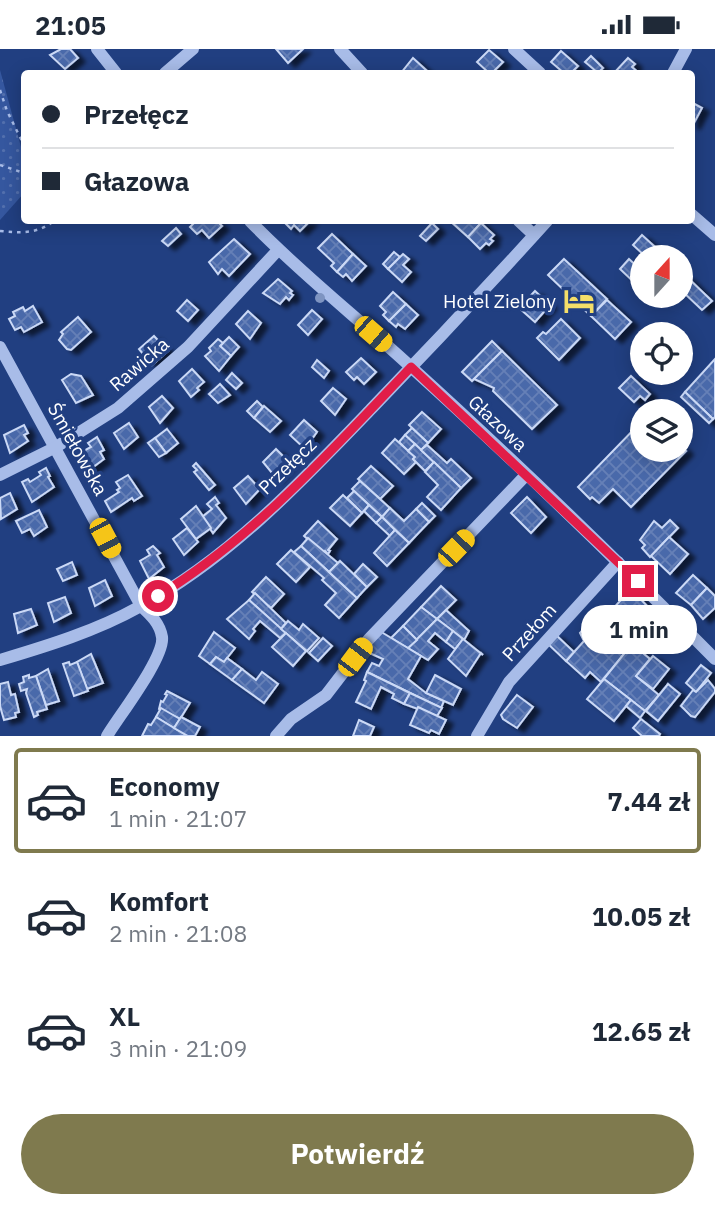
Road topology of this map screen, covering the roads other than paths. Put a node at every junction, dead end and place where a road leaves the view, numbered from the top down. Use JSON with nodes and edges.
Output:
{"nodes":[{"id":1,"x":97,"y":49,"type":"edge"},
{"id":2,"x":193,"y":49,"type":"edge"},
{"id":3,"x":340,"y":49,"type":"edge"},
{"id":4,"x":514,"y":49,"type":"edge"},
{"id":5,"x":685,"y":49,"type":"edge"},
{"id":6,"x":114,"y":70,"type":"edge"},
{"id":7,"x":168,"y":70,"type":"edge"},
{"id":8,"x":359,"y":70,"type":"edge"},
{"id":9,"x":537,"y":70,"type":"edge"},
{"id":10,"x":674,"y":70,"type":"edge"},
{"id":11,"x":695,"y":218,"type":"edge"},
{"id":12,"x":253,"y":224,"type":"edge"},
{"id":13,"x":522,"y":224,"type":"edge"},
{"id":14,"x":544,"y":224,"type":"edge"},
{"id":15,"x":534,"y":235,"type":"junction"},
{"id":16,"x":715,"y":235,"type":"edge"},
{"id":17,"x":278,"y":250,"type":"junction"},
{"id":18,"x":0,"y":347,"type":"edge"},
{"id":19,"x":411,"y":367,"type":"junction"},
{"id":20,"x":56,"y":447,"type":"junction"},
{"id":21,"x":0,"y":475,"type":"edge"},
{"id":22,"x":526,"y":475,"type":"junction"},
{"id":23,"x":618,"y":562,"type":"junction"},
{"id":24,"x":141,"y":606,"type":"junction"},
{"id":25,"x":715,"y":659,"type":"edge"},
{"id":26,"x":0,"y":660,"type":"edge"},
{"id":27,"x":107,"y":736,"type":"edge"},
{"id":28,"x":276,"y":736,"type":"edge"},
{"id":29,"x":477,"y":736,"type":"edge"}],
"edges":[{"from":1,"to":6,"type":"street"},
{"from":2,"to":7,"type":"street"},
{"from":3,"to":8,"type":"street"},
{"from":4,"to":9,"type":"street"},
{"from":5,"to":10,"type":"street"},
{"from":11,"to":16,"type":"street"},
{"from":12,"to":17,"type":"street","name":"Głazowa"},
{"from":13,"to":15,"type":"street"},
{"from":14,"to":15,"type":"street","name":"Przełęcz"},
{"from":15,"to":19,"type":"street","name":"Przełęcz"},
{"from":17,"to":19,"type":"street","name":"Głazowa"},
{"from":17,"to":20,"type":"street","name":"Rawicka"},
{"from":18,"to":20,"type":"street","name":"Śmiełowska"},
{"from":19,"to":22,"type":"street","name":"Głazowa"},
{"from":19,"to":24,"type":"street","name":"Przełęcz"},
{"from":20,"to":21,"type":"street","name":"Rawicka"},
{"from":20,"to":24,"type":"street","name":"Śmiełowska"},
{"from":22,"to":23,"type":"street","name":"Głazowa"},
{"from":22,"to":28,"type":"street"},
{"from":23,"to":25,"type":"street","name":"Głazowa"},
{"from":23,"to":29,"type":"street","name":"Przełom"},
{"from":24,"to":26,"type":"street","name":"Przełęcz"},
{"from":24,"to":27,"type":"street"}]}
